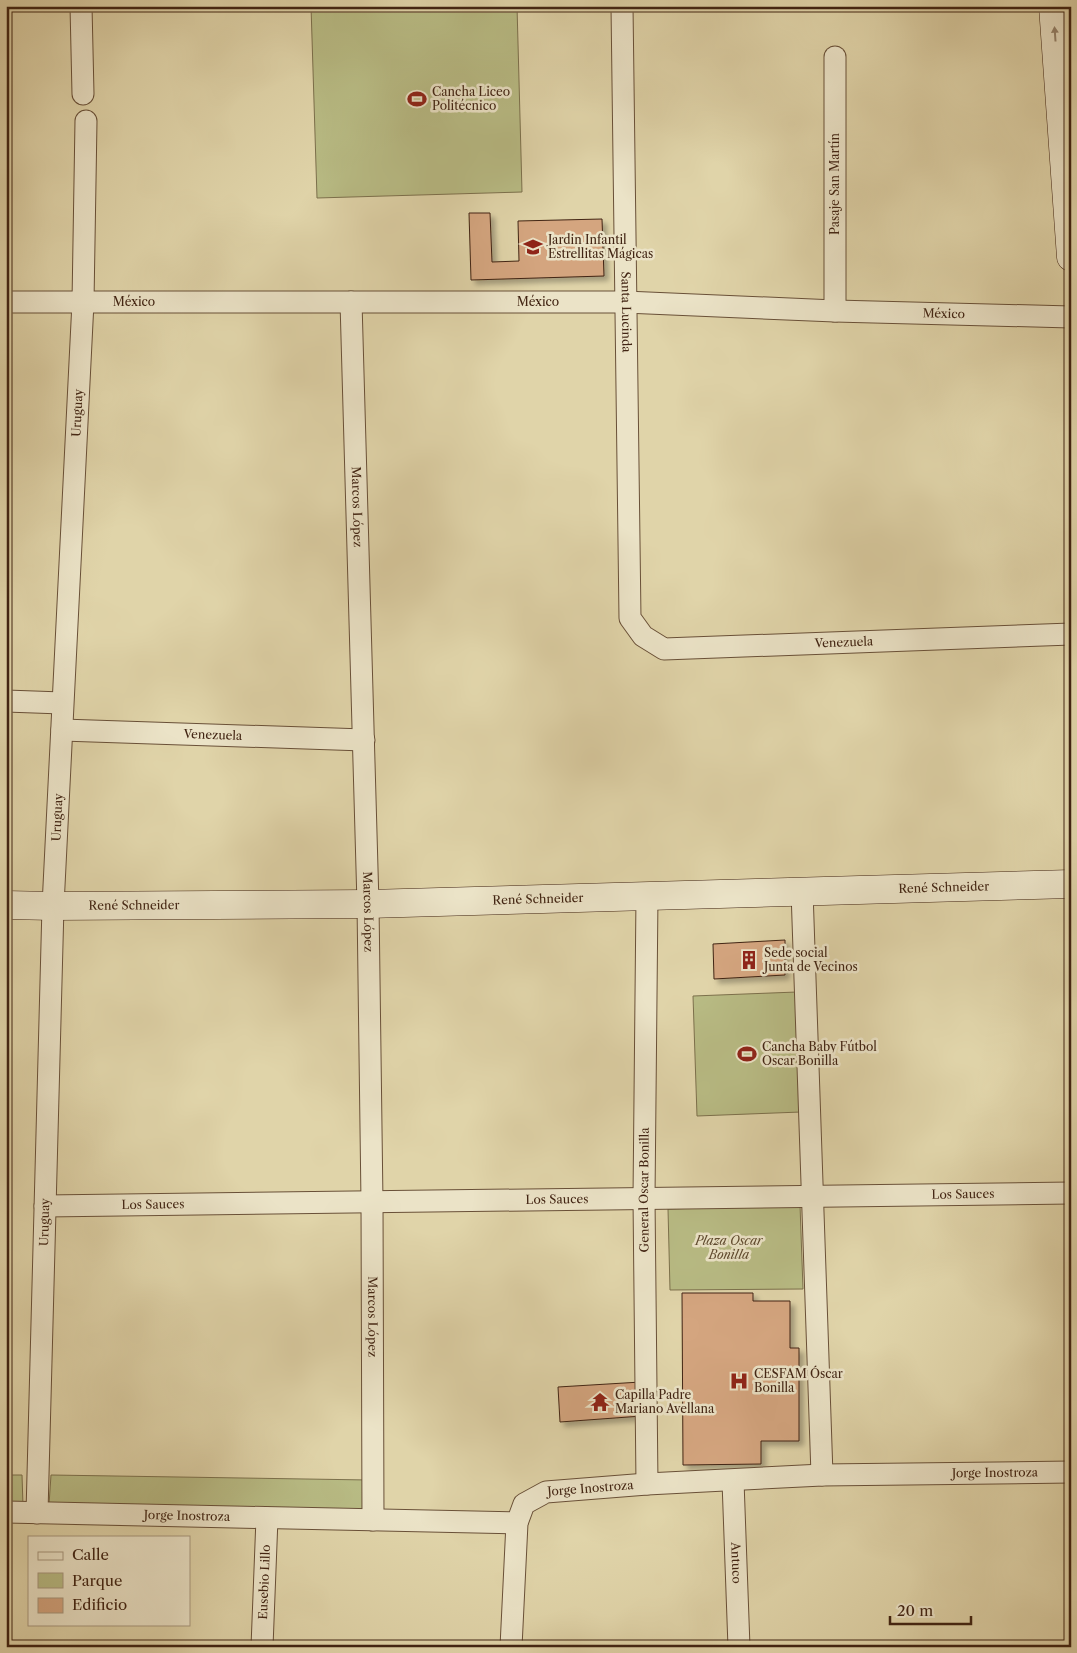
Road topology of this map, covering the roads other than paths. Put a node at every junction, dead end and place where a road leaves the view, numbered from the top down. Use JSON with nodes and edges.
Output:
{"nodes":[{"id":1,"x":81,"y":6,"type":"edge"},
{"id":2,"x":622,"y":6,"type":"edge"},
{"id":3,"x":1053,"y":6,"type":"edge"},
{"id":4,"x":835,"y":57,"type":"dead end"},
{"id":5,"x":83,"y":94,"type":"dead end"},
{"id":6,"x":86,"y":121,"type":"dead end"},
{"id":7,"x":1071,"y":257,"type":"edge"},
{"id":8,"x":6,"y":302,"type":"edge"},
{"id":9,"x":83,"y":302,"type":"junction"},
{"id":10,"x":351,"y":302,"type":"junction"},
{"id":11,"x":625,"y":302,"type":"junction"},
{"id":12,"x":835,"y":310,"type":"junction"},
{"id":13,"x":1071,"y":317,"type":"edge"},
{"id":14,"x":630,"y":618,"type":"joint"},
{"id":15,"x":1071,"y":634,"type":"edge"},
{"id":16,"x":6,"y":701,"type":"edge"},
{"id":17,"x":62,"y":703,"type":"junction"},
{"id":18,"x":62,"y":730,"type":"junction"},
{"id":19,"x":364,"y":740,"type":"junction"},
{"id":20,"x":1071,"y":884,"type":"edge"},
{"id":21,"x":802,"y":892,"type":"junction"},
{"id":22,"x":647,"y":896,"type":"junction"},
{"id":23,"x":368,"y":904,"type":"junction"},
{"id":24,"x":6,"y":905,"type":"edge"},
{"id":25,"x":53,"y":906,"type":"junction"},
{"id":26,"x":1071,"y":1193,"type":"edge"},
{"id":27,"x":813,"y":1196,"type":"junction"},
{"id":28,"x":644,"y":1198,"type":"junction"},
{"id":29,"x":372,"y":1202,"type":"junction"},
{"id":30,"x":45,"y":1206,"type":"junction"},
{"id":31,"x":1071,"y":1472,"type":"edge"},
{"id":32,"x":822,"y":1475,"type":"junction"},
{"id":33,"x":733,"y":1481,"type":"junction"},
{"id":34,"x":647,"y":1484,"type":"junction"},
{"id":35,"x":6,"y":1512,"type":"edge"},
{"id":36,"x":37,"y":1513,"type":"junction"},
{"id":37,"x":267,"y":1518,"type":"junction"},
{"id":38,"x":373,"y":1520,"type":"junction"},
{"id":39,"x":517,"y":1523,"type":"junction"},
{"id":40,"x":262,"y":1647,"type":"edge"},
{"id":41,"x":511,"y":1647,"type":"edge"},
{"id":42,"x":739,"y":1647,"type":"edge"}],
"edges":[{"from":1,"to":5,"type":"street"},
{"from":2,"to":11,"type":"street","name":"Santa Lucinda"},
{"from":7,"to":3,"type":"street","one_way":true},
{"from":4,"to":12,"type":"street","name":"Pasaje San Martín"},
{"from":6,"to":9,"type":"street","name":"Uruguay"},
{"from":8,"to":9,"type":"street","name":"México"},
{"from":9,"to":10,"type":"street","name":"México"},
{"from":9,"to":17,"type":"street","name":"Uruguay"},
{"from":10,"to":11,"type":"street","name":"México"},
{"from":10,"to":19,"type":"street","name":"Marcos López"},
{"from":11,"to":12,"type":"street","name":"México"},
{"from":11,"to":14,"type":"street","name":"Santa Lucinda"},
{"from":12,"to":13,"type":"street","name":"México"},
{"from":14,"to":15,"type":"street","name":"Venezuela"},
{"from":16,"to":17,"type":"street"},
{"from":17,"to":18,"type":"street","name":"Uruguay"},
{"from":18,"to":19,"type":"street","name":"Venezuela"},
{"from":18,"to":25,"type":"street","name":"Uruguay"},
{"from":19,"to":23,"type":"street","name":"Marcos López"},
{"from":20,"to":21,"type":"street","name":"René Schneider"},
{"from":21,"to":22,"type":"street","name":"René Schneider"},
{"from":21,"to":27,"type":"street"},
{"from":22,"to":23,"type":"street","name":"René Schneider"},
{"from":22,"to":28,"type":"street","name":"General Oscar Bonilla"},
{"from":23,"to":25,"type":"street","name":"René Schneider"},
{"from":23,"to":29,"type":"street","name":"Marcos López"},
{"from":24,"to":25,"type":"street","name":"René Schneider"},
{"from":25,"to":30,"type":"street","name":"Uruguay"},
{"from":26,"to":27,"type":"street","name":"Los Sauces"},
{"from":27,"to":28,"type":"street","name":"Los Sauces"},
{"from":27,"to":32,"type":"street"},
{"from":28,"to":29,"type":"street","name":"Los Sauces"},
{"from":28,"to":34,"type":"street","name":"General Oscar Bonilla"},
{"from":29,"to":30,"type":"street","name":"Los Sauces"},
{"from":29,"to":38,"type":"street","name":"Marcos López"},
{"from":30,"to":36,"type":"street","name":"Uruguay"},
{"from":31,"to":32,"type":"street","name":"Jorge Inostroza"},
{"from":32,"to":33,"type":"street","name":"Jorge Inostroza"},
{"from":33,"to":34,"type":"street","name":"Jorge Inostroza"},
{"from":33,"to":42,"type":"street","name":"Antuco"},
{"from":34,"to":39,"type":"street","name":"Jorge Inostroza"},
{"from":35,"to":36,"type":"street","name":"Jorge Inostroza"},
{"from":36,"to":37,"type":"street","name":"Jorge Inostroza"},
{"from":37,"to":38,"type":"street","name":"Jorge Inostroza"},
{"from":37,"to":40,"type":"street","name":"Eusebio Lillo"},
{"from":38,"to":39,"type":"street","name":"Jorge Inostroza"},
{"from":39,"to":41,"type":"street"}]}
